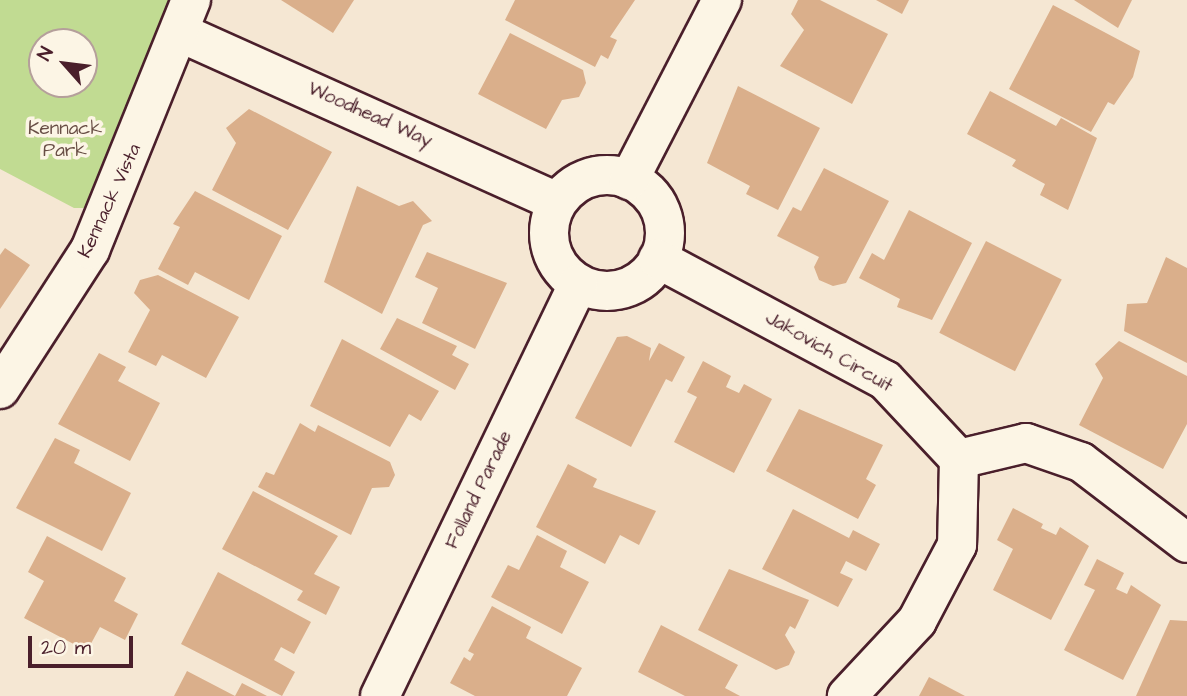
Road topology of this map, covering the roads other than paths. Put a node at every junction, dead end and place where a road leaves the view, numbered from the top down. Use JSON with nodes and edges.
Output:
{"nodes":[{"id":1,"x":722,"y":0,"type":"edge"},
{"id":2,"x":186,"y":17,"type":"edge"},
{"id":3,"x":629,"y":180,"type":"junction"},
{"id":4,"x":557,"y":202,"type":"junction"},
{"id":5,"x":658,"y":259,"type":"junction"},
{"id":6,"x":578,"y":284,"type":"junction"},
{"id":7,"x":0,"y":389,"type":"edge"},
{"id":8,"x":960,"y":459,"type":"junction"},
{"id":9,"x":1187,"y":543,"type":"edge"},
{"id":10,"x":380,"y":696,"type":"edge"},
{"id":11,"x":847,"y":696,"type":"edge"}],
"edges":[{"from":1,"to":3,"type":"street"},
{"from":2,"to":4,"type":"street","name":"Woodhead Way"},
{"from":2,"to":7,"type":"street","name":"Kennack Vista"},
{"from":3,"to":4,"type":"street"},
{"from":3,"to":5,"type":"street"},
{"from":4,"to":6,"type":"street"},
{"from":5,"to":6,"type":"street"},
{"from":5,"to":8,"type":"street","name":"Jakovich Circuit"},
{"from":6,"to":10,"type":"street","name":"Folland Parade"},
{"from":8,"to":9,"type":"street"},
{"from":8,"to":11,"type":"street"}]}
